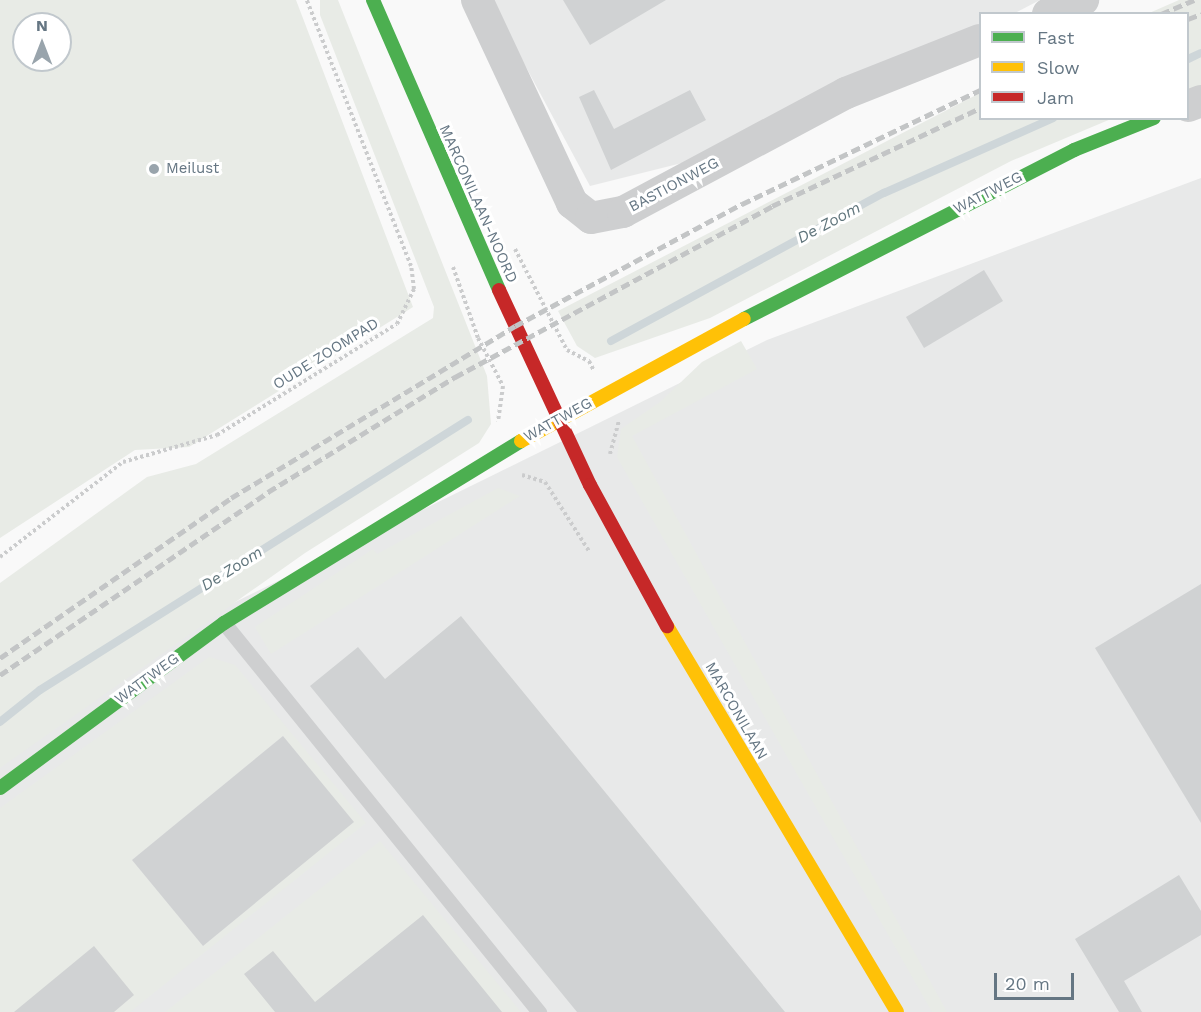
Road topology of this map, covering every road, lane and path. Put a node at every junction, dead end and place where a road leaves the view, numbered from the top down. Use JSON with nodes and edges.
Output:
{"nodes":[{"id":1,"x":307,"y":0,"type":"edge"},
{"id":2,"x":373,"y":0,"type":"edge"},
{"id":3,"x":477,"y":0,"type":"edge"},
{"id":4,"x":1083,"y":0,"type":"edge"},
{"id":5,"x":1053,"y":12,"type":"edge"},
{"id":6,"x":979,"y":41,"type":"edge"},
{"id":7,"x":1149,"y":120,"type":"edge"},
{"id":8,"x":511,"y":241,"type":"dead end"},
{"id":9,"x":605,"y":393,"type":"junction"},
{"id":10,"x":559,"y":420,"type":"junction"},
{"id":11,"x":0,"y":557,"type":"edge"},
{"id":12,"x":224,"y":623,"type":"junction"},
{"id":13,"x":0,"y":788,"type":"edge"},
{"id":14,"x":539,"y":1012,"type":"edge"},
{"id":15,"x":897,"y":1012,"type":"edge"}],
"edges":[{"from":1,"to":11,"type":"path","name":"OUDE ZOOMPAD"},
{"from":2,"to":10,"type":"street","name":"MARCONILAAN-NOORD"},
{"from":3,"to":6,"type":"street","name":"BASTIONWEG"},
{"from":4,"to":5,"type":"street"},
{"from":7,"to":9,"type":"street","name":"WATTWEG"},
{"from":8,"to":9,"type":"path","name":"MARCONILAAN-NOORD"},
{"from":9,"to":10,"type":"street","name":"WATTWEG"},
{"from":10,"to":12,"type":"street","name":"WATTWEG"},
{"from":10,"to":15,"type":"street","name":"MARCONILAAN"},
{"from":12,"to":13,"type":"street","name":"WATTWEG"},
{"from":12,"to":14,"type":"lane"}]}
